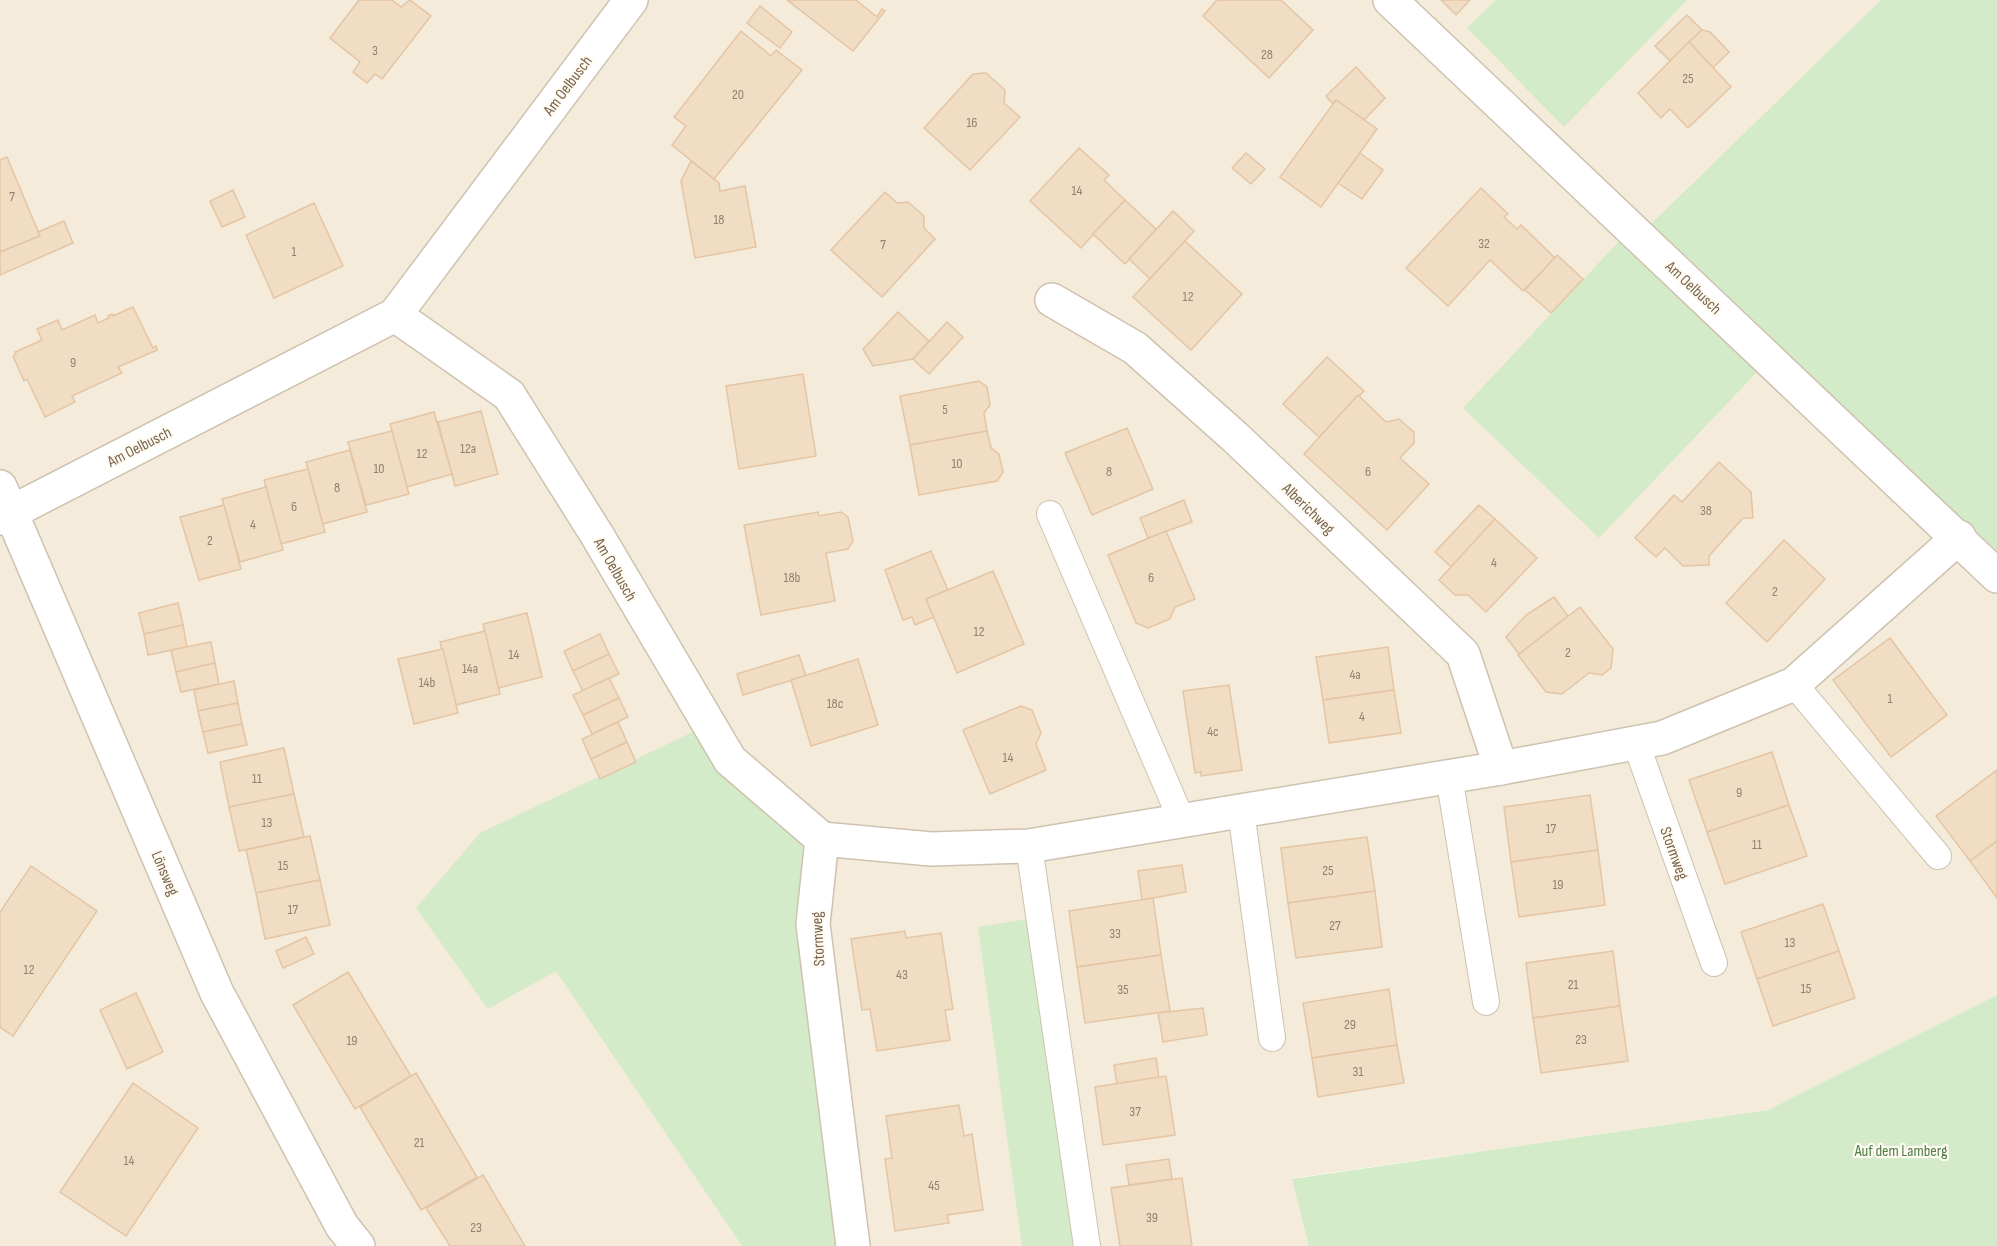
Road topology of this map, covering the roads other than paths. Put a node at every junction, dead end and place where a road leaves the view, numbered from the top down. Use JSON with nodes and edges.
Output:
{"nodes":[{"id":1,"x":631,"y":0,"type":"edge"},
{"id":2,"x":1390,"y":0,"type":"edge"},
{"id":3,"x":1052,"y":300,"type":"dead end"},
{"id":4,"x":395,"y":315,"type":"junction"},
{"id":5,"x":4,"y":506,"type":"edge"},
{"id":6,"x":1050,"y":514,"type":"dead end"},
{"id":7,"x":1959,"y":537,"type":"junction"},
{"id":8,"x":1997,"y":576,"type":"edge"},
{"id":9,"x":1794,"y":684,"type":"junction"},
{"id":10,"x":1636,"y":743,"type":"junction"},
{"id":11,"x":1501,"y":768,"type":"junction"},
{"id":12,"x":1449,"y":776,"type":"junction"},
{"id":13,"x":1241,"y":811,"type":"junction"},
{"id":14,"x":1182,"y":821,"type":"junction"},
{"id":15,"x":822,"y":839,"type":"junction"},
{"id":16,"x":1029,"y":846,"type":"junction"},
{"id":17,"x":1938,"y":856,"type":"dead end"},
{"id":18,"x":1714,"y":963,"type":"dead end"},
{"id":19,"x":1486,"y":1002,"type":"dead end"},
{"id":20,"x":1272,"y":1038,"type":"dead end"},
{"id":21,"x":358,"y":1246,"type":"edge"},
{"id":22,"x":853,"y":1246,"type":"edge"},
{"id":23,"x":1087,"y":1246,"type":"edge"}],
"edges":[{"from":1,"to":4,"type":"street","name":"Am Oelbusch"},
{"from":2,"to":7,"type":"street","name":"Am Oelbusch"},
{"from":3,"to":11,"type":"street","name":"Alberichweg"},
{"from":4,"to":5,"type":"street","name":"Am Oelbusch"},
{"from":4,"to":15,"type":"street","name":"Am Oelbusch"},
{"from":5,"to":21,"type":"street","name":"Lönsweg"},
{"from":6,"to":14,"type":"lane"},
{"from":7,"to":8,"type":"street","name":"Am Oelbusch"},
{"from":7,"to":9,"type":"street"},
{"from":9,"to":10,"type":"street"},
{"from":9,"to":17,"type":"lane"},
{"from":10,"to":11,"type":"street"},
{"from":10,"to":18,"type":"lane","name":"Stormweg"},
{"from":11,"to":12,"type":"street"},
{"from":12,"to":13,"type":"street"},
{"from":12,"to":19,"type":"lane"},
{"from":13,"to":14,"type":"street"},
{"from":13,"to":20,"type":"lane"},
{"from":14,"to":16,"type":"street"},
{"from":15,"to":16,"type":"street"},
{"from":15,"to":22,"type":"street","name":"Stormweg"},
{"from":16,"to":23,"type":"lane"}]}
